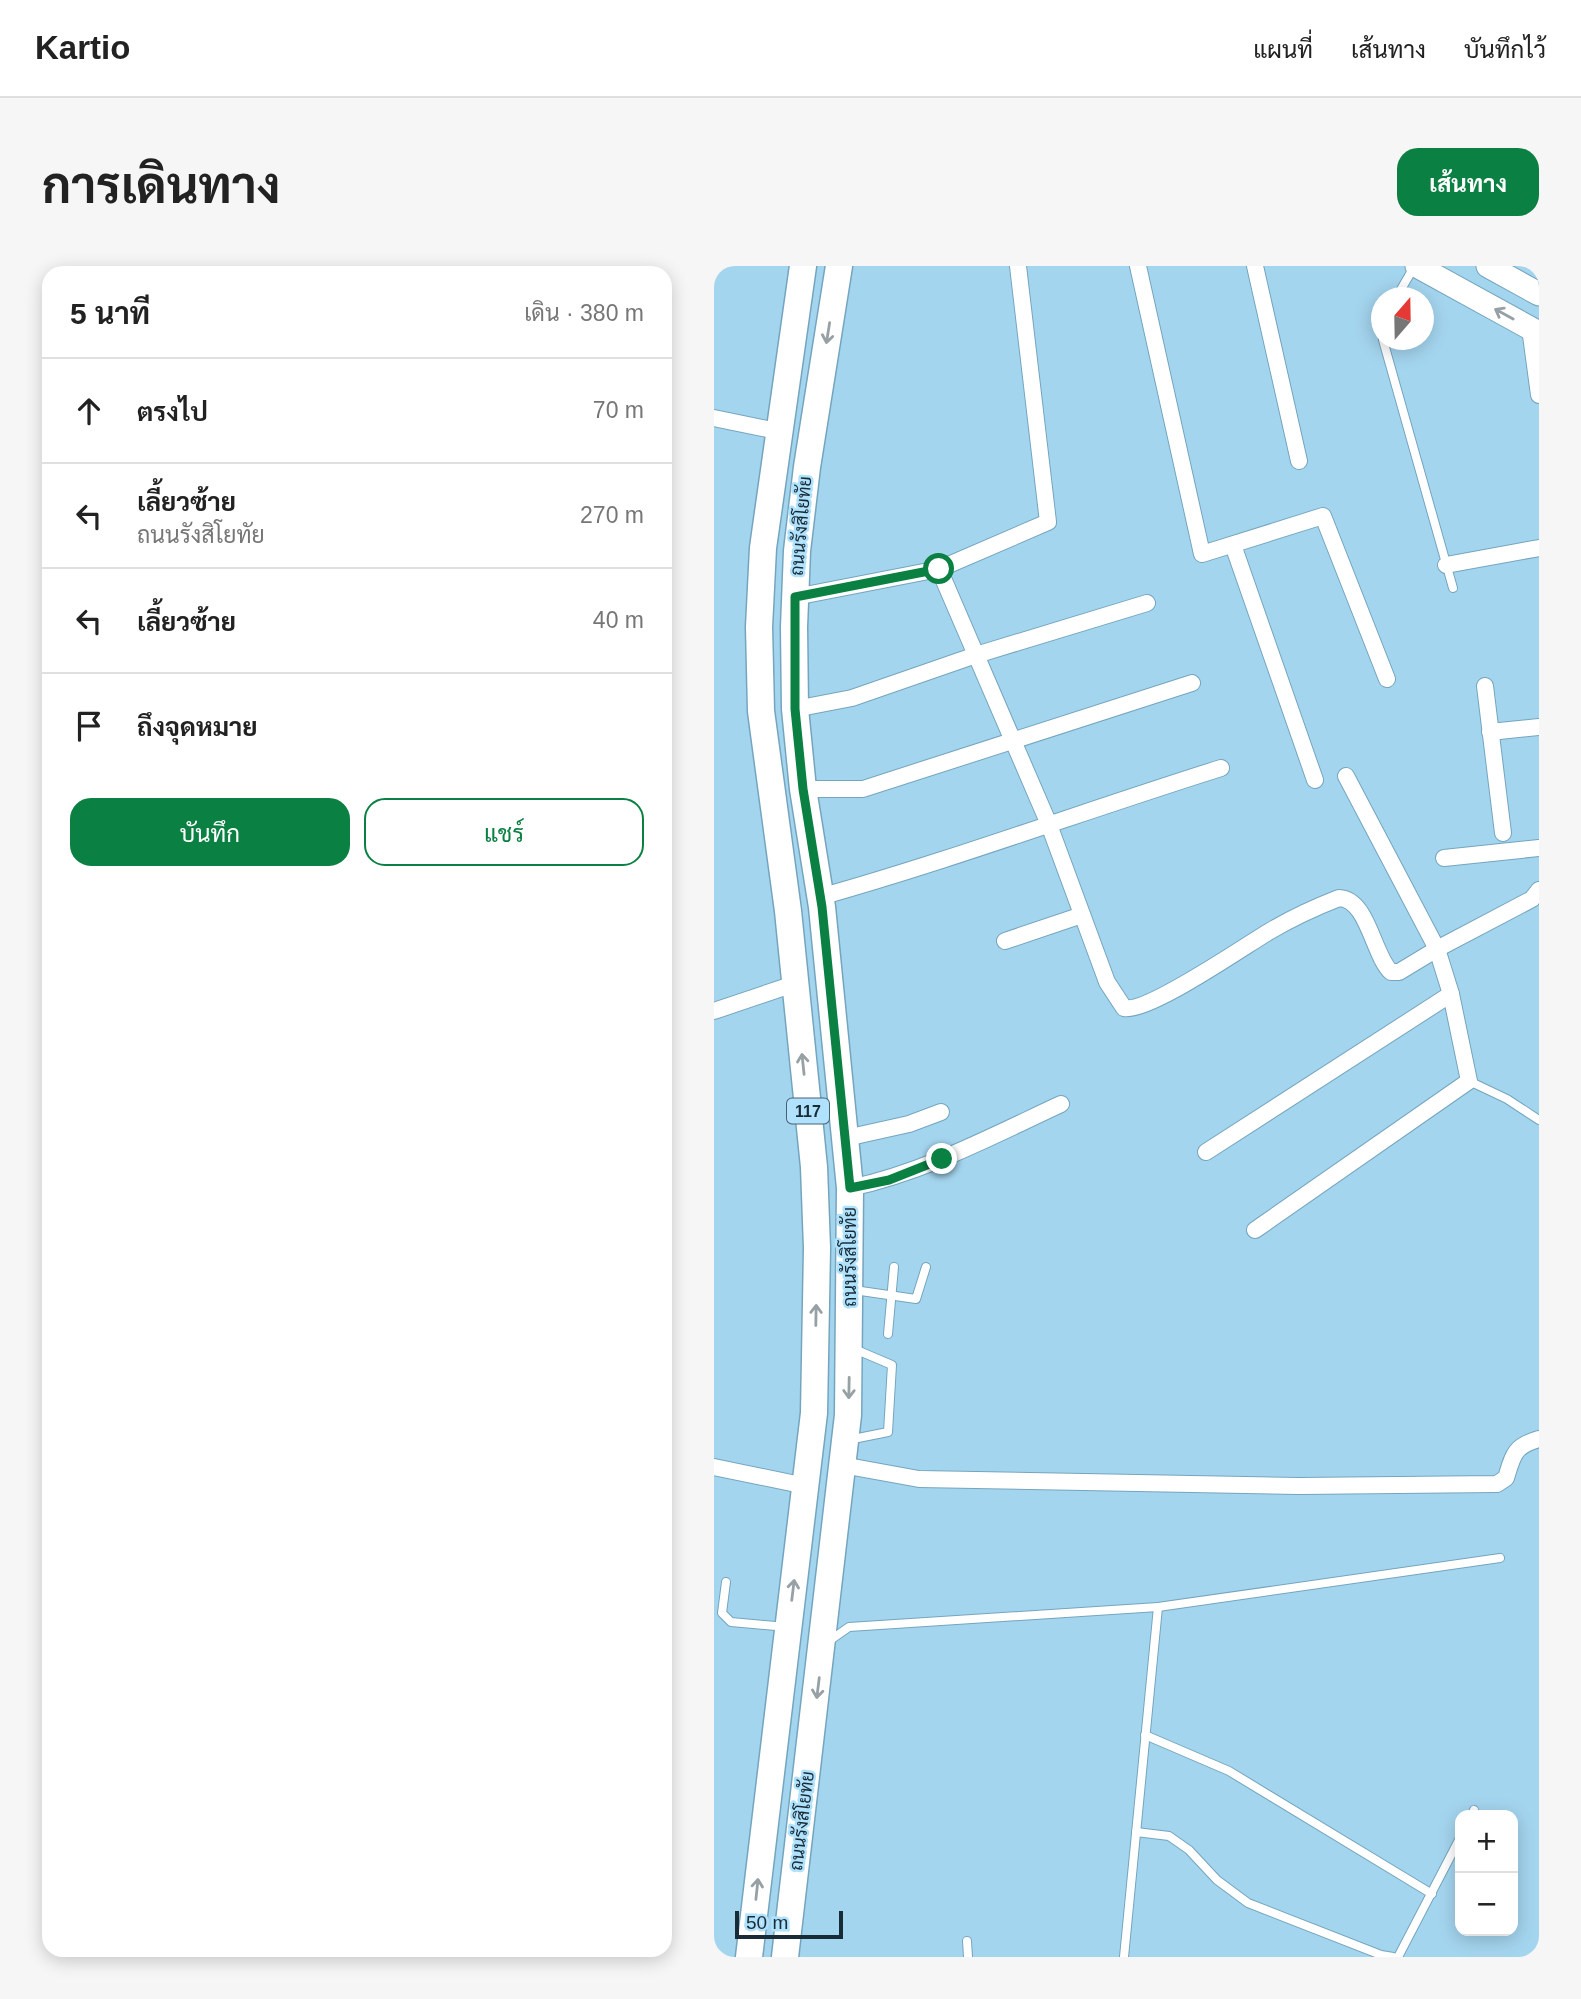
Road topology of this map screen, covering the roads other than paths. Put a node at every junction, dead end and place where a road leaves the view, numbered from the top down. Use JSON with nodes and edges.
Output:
{"nodes":[{"id":1,"x":785,"y":266,"type":"edge"},
{"id":2,"x":803,"y":266,"type":"edge"},
{"id":3,"x":839,"y":266,"type":"edge"},
{"id":4,"x":1018,"y":266,"type":"edge"},
{"id":5,"x":1138,"y":266,"type":"edge"},
{"id":6,"x":1255,"y":266,"type":"edge"},
{"id":7,"x":1416,"y":266,"type":"edge"},
{"id":8,"x":1488,"y":266,"type":"edge"},
{"id":9,"x":1513,"y":272,"type":"edge"},
{"id":10,"x":1403,"y":287,"type":"edge"},
{"id":11,"x":1539,"y":294,"type":"edge"},
{"id":12,"x":796,"y":310,"type":"junction"},
{"id":13,"x":1536,"y":324,"type":"edge"},
{"id":14,"x":1386,"y":350,"type":"edge"},
{"id":15,"x":1539,"y":395,"type":"edge"},
{"id":16,"x":714,"y":418,"type":"edge"},
{"id":17,"x":777,"y":431,"type":"junction"},
{"id":18,"x":1299,"y":461,"type":"dead end"},
{"id":19,"x":1233,"y":545,"type":"junction"},
{"id":20,"x":1539,"y":548,"type":"edge"},
{"id":21,"x":1446,"y":565,"type":"junction"},
{"id":22,"x":939,"y":569,"type":"junction"},
{"id":23,"x":1453,"y":588,"type":"dead end"},
{"id":24,"x":795,"y":597,"type":"junction"},
{"id":25,"x":1147,"y":603,"type":"dead end"},
{"id":26,"x":976,"y":655,"type":"junction"},
{"id":27,"x":1387,"y":679,"type":"dead end"},
{"id":28,"x":1192,"y":683,"type":"dead end"},
{"id":29,"x":1485,"y":686,"type":"dead end"},
{"id":30,"x":795,"y":709,"type":"junction"},
{"id":31,"x":1539,"y":727,"type":"edge"},
{"id":32,"x":1490,"y":732,"type":"junction"},
{"id":33,"x":1013,"y":739,"type":"junction"},
{"id":34,"x":1221,"y":768,"type":"dead end"},
{"id":35,"x":1346,"y":776,"type":"dead end"},
{"id":36,"x":1315,"y":780,"type":"dead end"},
{"id":37,"x":803,"y":789,"type":"junction"},
{"id":38,"x":1048,"y":822,"type":"junction"},
{"id":39,"x":1503,"y":833,"type":"dead end"},
{"id":40,"x":1539,"y":848,"type":"edge"},
{"id":41,"x":1444,"y":858,"type":"dead end"},
{"id":42,"x":1539,"y":890,"type":"edge"},
{"id":43,"x":821,"y":902,"type":"junction"},
{"id":44,"x":788,"y":911,"type":"junction"},
{"id":45,"x":1082,"y":915,"type":"junction"},
{"id":46,"x":1004,"y":941,"type":"dead end"},
{"id":47,"x":1437,"y":949,"type":"junction"},
{"id":48,"x":794,"y":984,"type":"junction"},
{"id":49,"x":1451,"y":995,"type":"junction"},
{"id":50,"x":714,"y":1012,"type":"edge"},
{"id":51,"x":1469,"y":1081,"type":"junction"},
{"id":52,"x":1061,"y":1104,"type":"dead end"},
{"id":53,"x":942,"y":1112,"type":"dead end"},
{"id":54,"x":1539,"y":1121,"type":"edge"},
{"id":55,"x":846,"y":1138,"type":"junction"},
{"id":56,"x":1206,"y":1152,"type":"dead end"},
{"id":57,"x":850,"y":1188,"type":"junction"},
{"id":58,"x":1255,"y":1230,"type":"dead end"},
{"id":59,"x":894,"y":1267,"type":"dead end"},
{"id":60,"x":926,"y":1267,"type":"dead end"},
{"id":61,"x":850,"y":1290,"type":"junction"},
{"id":62,"x":891,"y":1296,"type":"junction"},
{"id":63,"x":888,"y":1334,"type":"dead end"},
{"id":64,"x":850,"y":1348,"type":"junction"},
{"id":65,"x":1539,"y":1439,"type":"edge"},
{"id":66,"x":844,"y":1453,"type":"junction"},
{"id":67,"x":714,"y":1467,"type":"edge"},
{"id":68,"x":806,"y":1486,"type":"junction"},
{"id":69,"x":1500,"y":1558,"type":"dead end"},
{"id":70,"x":726,"y":1582,"type":"dead end"},
{"id":71,"x":1158,"y":1607,"type":"junction"},
{"id":72,"x":789,"y":1627,"type":"junction"},
{"id":73,"x":824,"y":1644,"type":"junction"},
{"id":74,"x":1145,"y":1735,"type":"junction"},
{"id":75,"x":1136,"y":1832,"type":"junction"},
{"id":76,"x":1455,"y":1848,"type":"edge"},
{"id":77,"x":1433,"y":1894,"type":"junction"},
{"id":78,"x":967,"y":1941,"type":"dead end"},
{"id":79,"x":749,"y":1957,"type":"edge"},
{"id":80,"x":785,"y":1957,"type":"edge"},
{"id":81,"x":968,"y":1957,"type":"edge"},
{"id":82,"x":1124,"y":1957,"type":"edge"},
{"id":83,"x":1396,"y":1957,"type":"edge"}],
"edges":[{"from":1,"to":12,"type":"main road"},
{"from":2,"to":12,"type":"main road","name":"ถนนรังสิโยทัย","number":"117"},
{"from":3,"to":24,"type":"main road","name":"ถนนรังสิโยทัย","number":"117","one_way":true},
{"from":4,"to":22,"type":"street"},
{"from":5,"to":19,"type":"street"},
{"from":6,"to":18,"type":"street"},
{"from":7,"to":10,"type":"lane"},
{"from":13,"to":7,"type":"main road","one_way":true},
{"from":8,"to":9,"type":"main road"},
{"from":9,"to":11,"type":"main road"},
{"from":12,"to":17,"type":"main road","name":"ถนนรังสิโยทัย","number":"117"},
{"from":13,"to":15,"type":"street"},
{"from":14,"to":21,"type":"lane"},
{"from":16,"to":17,"type":"street"},
{"from":17,"to":44,"type":"main road","name":"ถนนรังสิโยทัย","number":"117"},
{"from":19,"to":27,"type":"street"},
{"from":19,"to":36,"type":"street"},
{"from":20,"to":21,"type":"street"},
{"from":21,"to":23,"type":"lane"},
{"from":22,"to":24,"type":"street"},
{"from":22,"to":26,"type":"street"},
{"from":24,"to":30,"type":"main road","name":"ถนนรังสิโยทัย","number":"117"},
{"from":25,"to":26,"type":"street"},
{"from":26,"to":30,"type":"street"},
{"from":26,"to":33,"type":"street"},
{"from":28,"to":33,"type":"street"},
{"from":29,"to":32,"type":"street"},
{"from":30,"to":37,"type":"main road","name":"ถนนรังสิโยทัย","number":"117"},
{"from":31,"to":32,"type":"street"},
{"from":32,"to":39,"type":"street"},
{"from":33,"to":37,"type":"street"},
{"from":33,"to":38,"type":"street"},
{"from":34,"to":38,"type":"street"},
{"from":35,"to":47,"type":"street"},
{"from":37,"to":43,"type":"main road","name":"ถนนรังสิโยทัย","number":"117"},
{"from":38,"to":43,"type":"street"},
{"from":38,"to":45,"type":"street"},
{"from":40,"to":41,"type":"street"},
{"from":42,"to":47,"type":"street"},
{"from":43,"to":44,"type":"main road"},
{"from":43,"to":55,"type":"main road","name":"ถนนรังสิโยทัย","number":"117"},
{"from":44,"to":48,"type":"main road","name":"ถนนรังสิโยทัย","number":"117"},
{"from":45,"to":46,"type":"street"},
{"from":45,"to":47,"type":"street"},
{"from":47,"to":49,"type":"street"},
{"from":48,"to":50,"type":"street"},
{"from":68,"to":48,"type":"main road","name":"ถนนรังสิโยทัย","number":"117","one_way":true},
{"from":49,"to":51,"type":"street"},
{"from":49,"to":56,"type":"street"},
{"from":51,"to":54,"type":"lane"},
{"from":51,"to":58,"type":"street"},
{"from":52,"to":57,"type":"street"},
{"from":53,"to":55,"type":"street"},
{"from":55,"to":57,"type":"main road","name":"ถนนรังสิโยทัย","number":"117"},
{"from":57,"to":61,"type":"main road","name":"ถนนรังสิโยทัย","number":"117"},
{"from":59,"to":62,"type":"lane"},
{"from":60,"to":62,"type":"lane"},
{"from":61,"to":62,"type":"lane"},
{"from":61,"to":64,"type":"main road","name":"ถนนรังสิโยทัย","number":"117"},
{"from":62,"to":63,"type":"lane"},
{"from":64,"to":66,"type":"main road","name":"ถนนรังสิโยทัย","number":"117","one_way":true},
{"from":64,"to":66,"type":"lane"},
{"from":65,"to":66,"type":"street"},
{"from":66,"to":73,"type":"main road","name":"ถนนรังสิโยทัย","number":"117"},
{"from":67,"to":68,"type":"street"},
{"from":72,"to":68,"type":"main road","name":"ถนนรังสิโยทัย","number":"117","one_way":true},
{"from":69,"to":71,"type":"lane"},
{"from":70,"to":72,"type":"lane"},
{"from":71,"to":73,"type":"lane"},
{"from":71,"to":74,"type":"lane"},
{"from":79,"to":72,"type":"main road","name":"ถนนรังสิโยทัย","number":"117","one_way":true},
{"from":73,"to":80,"type":"main road","name":"ถนนรังสิโยทัย","number":"117","one_way":true},
{"from":74,"to":75,"type":"lane"},
{"from":74,"to":77,"type":"lane"},
{"from":75,"to":82,"type":"lane"},
{"from":75,"to":83,"type":"lane"},
{"from":76,"to":77,"type":"lane"},
{"from":77,"to":83,"type":"lane"},
{"from":78,"to":81,"type":"lane"}]}
